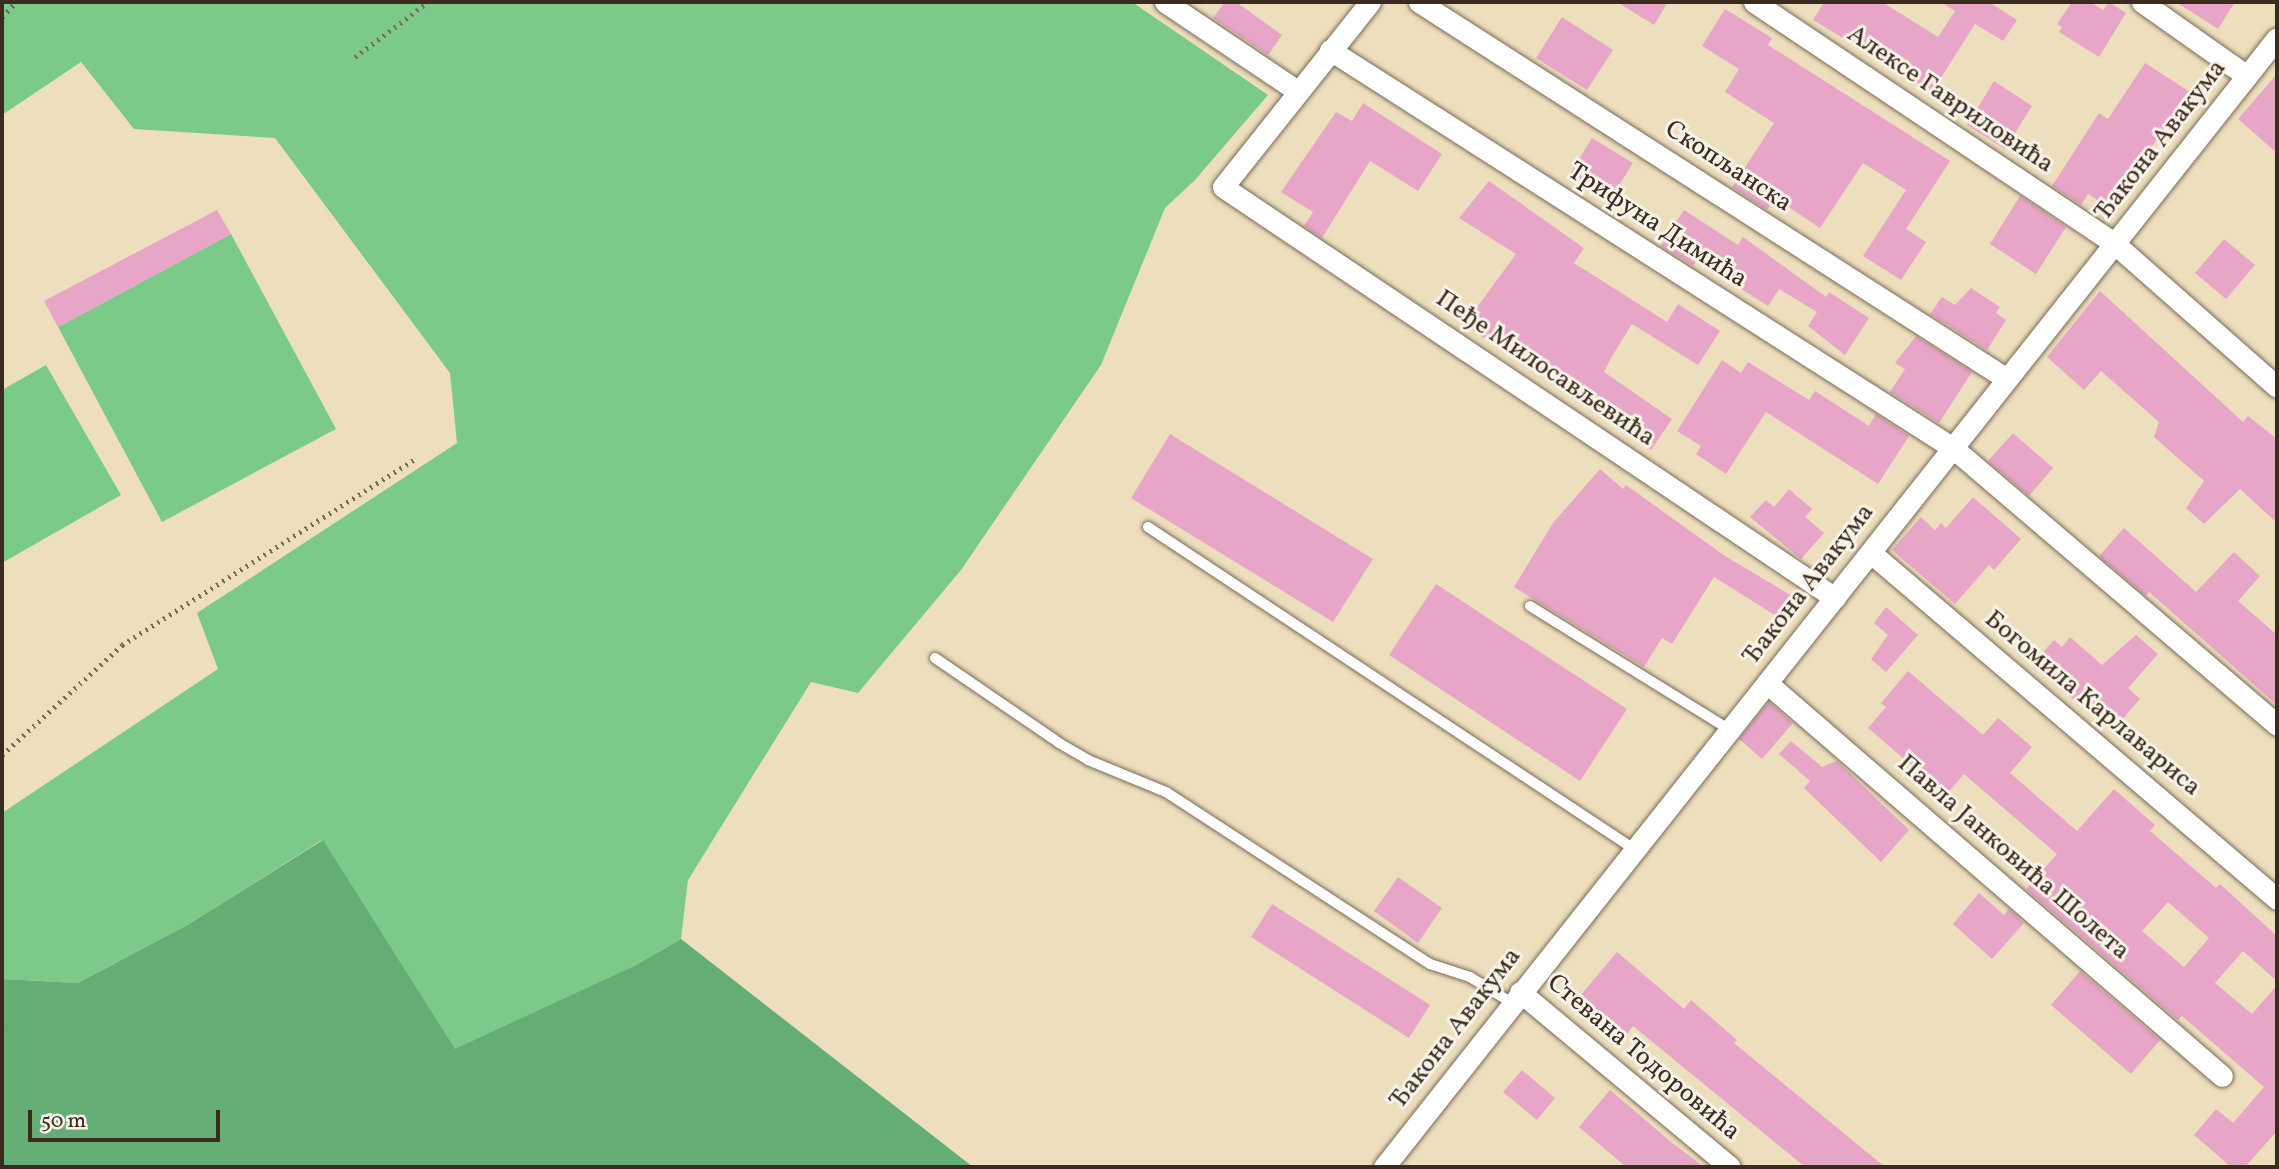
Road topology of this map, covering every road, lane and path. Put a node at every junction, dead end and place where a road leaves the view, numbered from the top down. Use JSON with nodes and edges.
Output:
{"nodes":[{"id":1,"x":16,"y":2,"type":"edge"},
{"id":2,"x":428,"y":2,"type":"edge"},
{"id":3,"x":1165,"y":2,"type":"edge"},
{"id":4,"x":1370,"y":2,"type":"edge"},
{"id":5,"x":1419,"y":2,"type":"edge"},
{"id":6,"x":1754,"y":2,"type":"edge"},
{"id":7,"x":2142,"y":2,"type":"edge"},
{"id":8,"x":2,"y":17,"type":"edge"},
{"id":9,"x":2274,"y":48,"type":"edge"},
{"id":10,"x":1331,"y":50,"type":"junction"},
{"id":11,"x":355,"y":57,"type":"dead end"},
{"id":12,"x":2247,"y":76,"type":"junction"},
{"id":13,"x":1296,"y":90,"type":"junction"},
{"id":14,"x":2115,"y":244,"type":"junction"},
{"id":15,"x":2007,"y":379,"type":"junction"},
{"id":16,"x":2277,"y":387,"type":"edge"},
{"id":17,"x":1953,"y":448,"type":"junction"},
{"id":18,"x":413,"y":460,"type":"dead end"},
{"id":19,"x":1148,"y":527,"type":"dead end"},
{"id":20,"x":1871,"y":552,"type":"junction"},
{"id":21,"x":1835,"y":598,"type":"junction"},
{"id":22,"x":1530,"y":606,"type":"dead end"},
{"id":23,"x":934,"y":658,"type":"dead end"},
{"id":24,"x":1767,"y":683,"type":"junction"},
{"id":25,"x":2277,"y":726,"type":"edge"},
{"id":26,"x":1730,"y":730,"type":"junction"},
{"id":27,"x":2,"y":755,"type":"edge"},
{"id":28,"x":1634,"y":849,"type":"junction"},
{"id":29,"x":2277,"y":899,"type":"edge"},
{"id":30,"x":1516,"y":997,"type":"junction"},
{"id":31,"x":2,"y":1031,"type":"edge"},
{"id":32,"x":7,"y":1035,"type":"dead end"},
{"id":33,"x":2222,"y":1076,"type":"dead end"},
{"id":34,"x":1384,"y":1167,"type":"edge"},
{"id":35,"x":1730,"y":1167,"type":"edge"}],
"edges":[{"from":1,"to":8,"type":"path"},
{"from":2,"to":11,"type":"path"},
{"from":3,"to":13,"type":"street"},
{"from":4,"to":10,"type":"street"},
{"from":5,"to":15,"type":"street","name":"Скопљанска"},
{"from":6,"to":14,"type":"street","name":"Алексе Гавриловића"},
{"from":7,"to":12,"type":"street"},
{"from":9,"to":12,"type":"street","name":"Ђакона Авакума"},
{"from":10,"to":13,"type":"street"},
{"from":10,"to":17,"type":"street","name":"Трифуна Димића"},
{"from":12,"to":14,"type":"street","name":"Ђакона Авакума"},
{"from":13,"to":21,"type":"street","name":"Пеђе Милосављевића"},
{"from":14,"to":15,"type":"street","name":"Ђакона Авакума"},
{"from":14,"to":16,"type":"street","name":"Алексе Гавриловића"},
{"from":15,"to":17,"type":"street","name":"Ђакона Авакума"},
{"from":17,"to":20,"type":"street","name":"Ђакона Авакума"},
{"from":17,"to":25,"type":"street","name":"Трифуна Димића"},
{"from":18,"to":27,"type":"path"},
{"from":19,"to":28,"type":"lane"},
{"from":20,"to":21,"type":"street","name":"Ђакона Авакума"},
{"from":20,"to":29,"type":"street","name":"Богомила Карлавариса"},
{"from":21,"to":24,"type":"street","name":"Ђакона Авакума"},
{"from":22,"to":26,"type":"lane"},
{"from":23,"to":30,"type":"lane"},
{"from":24,"to":26,"type":"street","name":"Ђакона Авакума"},
{"from":24,"to":33,"type":"street","name":"Павла Јанковића Шолета"},
{"from":26,"to":28,"type":"street","name":"Ђакона Авакума"},
{"from":28,"to":30,"type":"street","name":"Ђакона Авакума"},
{"from":30,"to":34,"type":"street","name":"Ђакона Авакума"},
{"from":30,"to":35,"type":"street","name":"Стевана Тодоровића"},
{"from":31,"to":32,"type":"path"}]}
